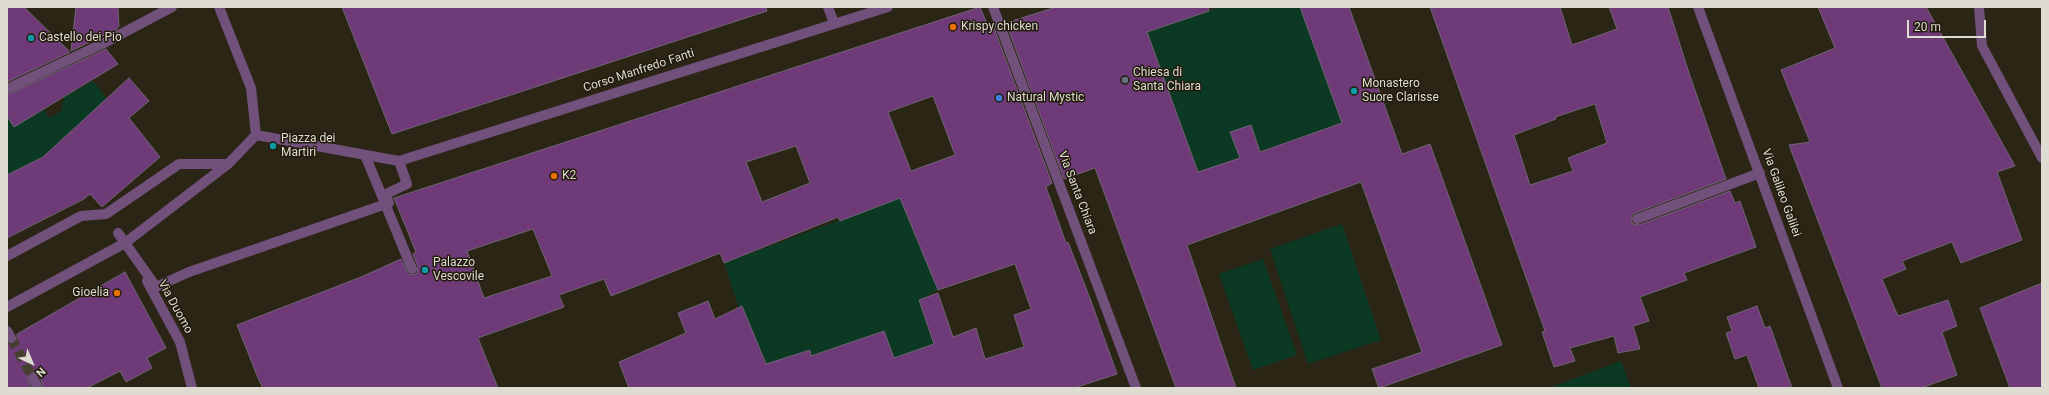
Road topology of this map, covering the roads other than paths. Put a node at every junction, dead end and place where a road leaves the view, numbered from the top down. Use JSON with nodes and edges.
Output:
{"nodes":[{"id":1,"x":172,"y":7,"type":"edge"},
{"id":2,"x":219,"y":7,"type":"edge"},
{"id":3,"x":828,"y":7,"type":"edge"},
{"id":4,"x":888,"y":7,"type":"edge"},
{"id":5,"x":993,"y":7,"type":"edge"},
{"id":6,"x":1698,"y":7,"type":"edge"},
{"id":7,"x":1979,"y":7,"type":"edge"},
{"id":8,"x":834,"y":23,"type":"junction"},
{"id":9,"x":7,"y":89,"type":"edge"},
{"id":10,"x":256,"y":135,"type":"junction"},
{"id":11,"x":365,"y":155,"type":"junction"},
{"id":12,"x":2042,"y":158,"type":"edge"},
{"id":13,"x":399,"y":161,"type":"junction"},
{"id":14,"x":228,"y":164,"type":"junction"},
{"id":15,"x":1760,"y":173,"type":"junction"},
{"id":16,"x":386,"y":204,"type":"junction"},
{"id":17,"x":1637,"y":219,"type":"dead end"},
{"id":18,"x":118,"y":233,"type":"dead end"},
{"id":19,"x":125,"y":243,"type":"junction"},
{"id":20,"x":7,"y":256,"type":"edge"},
{"id":21,"x":412,"y":269,"type":"dead end"},
{"id":22,"x":7,"y":307,"type":"edge"},
{"id":23,"x":192,"y":388,"type":"edge"},
{"id":24,"x":1136,"y":388,"type":"edge"},
{"id":25,"x":1838,"y":388,"type":"edge"}],
"edges":[{"from":1,"to":9,"type":"street"},
{"from":2,"to":10,"type":"street"},
{"from":3,"to":8,"type":"street"},
{"from":4,"to":8,"type":"street","name":"Corso Manfredo Fanti"},
{"from":5,"to":24,"type":"street","name":"Via Santa Chiara"},
{"from":6,"to":15,"type":"street","name":"Via Galileo Galilei"},
{"from":7,"to":12,"type":"street"},
{"from":8,"to":13,"type":"street","name":"Corso Manfredo Fanti"},
{"from":10,"to":11,"type":"street"},
{"from":10,"to":14,"type":"street"},
{"from":11,"to":13,"type":"street"},
{"from":11,"to":16,"type":"street"},
{"from":13,"to":16,"type":"street"},
{"from":14,"to":19,"type":"street"},
{"from":14,"to":20,"type":"street"},
{"from":15,"to":17,"type":"street"},
{"from":15,"to":25,"type":"street","name":"Via Galileo Galilei"},
{"from":16,"to":19,"type":"street"},
{"from":16,"to":21,"type":"street"},
{"from":18,"to":19,"type":"street"},
{"from":19,"to":22,"type":"street"},
{"from":19,"to":23,"type":"street","name":"Via Duomo"}]}
